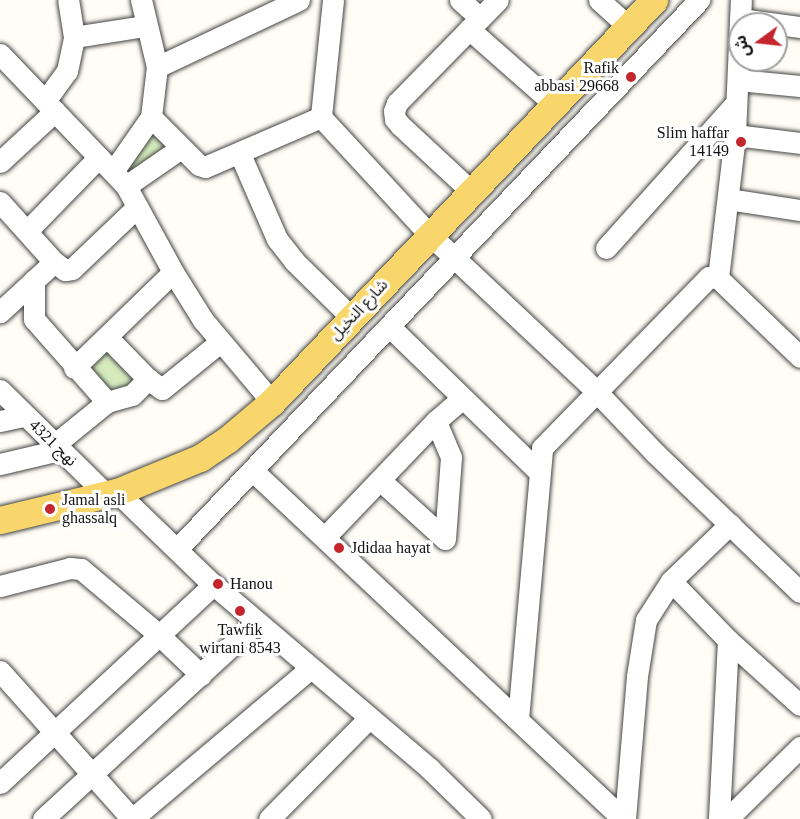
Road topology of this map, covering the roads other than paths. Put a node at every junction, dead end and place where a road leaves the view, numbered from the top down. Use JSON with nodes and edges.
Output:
{"nodes":[{"id":1,"x":68,"y":0,"type":"edge"},
{"id":2,"x":141,"y":0,"type":"edge"},
{"id":3,"x":298,"y":0,"type":"edge"},
{"id":4,"x":333,"y":0,"type":"edge"},
{"id":5,"x":460,"y":0,"type":"edge"},
{"id":6,"x":498,"y":0,"type":"edge"},
{"id":7,"x":599,"y":0,"type":"edge"},
{"id":8,"x":654,"y":0,"type":"edge"},
{"id":9,"x":699,"y":0,"type":"edge"},
{"id":10,"x":740,"y":9,"type":"edge"},
{"id":11,"x":475,"y":24,"type":"junction"},
{"id":12,"x":145,"y":26,"type":"junction"},
{"id":13,"x":628,"y":26,"type":"junction"},
{"id":14,"x":800,"y":27,"type":"edge"},
{"id":15,"x":74,"y":38,"type":"junction"},
{"id":16,"x":0,"y":54,"type":"edge"},
{"id":17,"x":157,"y":67,"type":"junction"},
{"id":18,"x":738,"y":80,"type":"junction"},
{"id":19,"x":800,"y":86,"type":"edge"},
{"id":20,"x":736,"y":103,"type":"junction"},
{"id":21,"x":554,"y":104,"type":"junction"},
{"id":22,"x":50,"y":106,"type":"junction"},
{"id":23,"x":151,"y":117,"type":"junction"},
{"id":24,"x":321,"y":117,"type":"junction"},
{"id":25,"x":735,"y":135,"type":"junction"},
{"id":26,"x":800,"y":143,"type":"edge"},
{"id":27,"x":181,"y":148,"type":"junction"},
{"id":28,"x":240,"y":154,"type":"junction"},
{"id":29,"x":0,"y":162,"type":"edge"},
{"id":30,"x":113,"y":171,"type":"junction"},
{"id":31,"x":471,"y":191,"type":"junction"},
{"id":32,"x":728,"y":199,"type":"junction"},
{"id":33,"x":137,"y":207,"type":"junction"},
{"id":34,"x":800,"y":210,"type":"edge"},
{"id":35,"x":3,"y":211,"type":"edge"},
{"id":36,"x":27,"y":231,"type":"junction"},
{"id":37,"x":429,"y":234,"type":"junction"},
{"id":38,"x":606,"y":248,"type":"dead end"},
{"id":39,"x":455,"y":257,"type":"junction"},
{"id":40,"x":54,"y":262,"type":"junction"},
{"id":41,"x":173,"y":272,"type":"junction"},
{"id":42,"x":718,"y":278,"type":"junction"},
{"id":43,"x":34,"y":280,"type":"junction"},
{"id":44,"x":0,"y":312,"type":"edge"},
{"id":45,"x":352,"y":318,"type":"junction"},
{"id":46,"x":389,"y":326,"type":"junction"},
{"id":47,"x":107,"y":337,"type":"junction"},
{"id":48,"x":220,"y":342,"type":"junction"},
{"id":49,"x":800,"y":357,"type":"edge"},
{"id":50,"x":74,"y":368,"type":"junction"},
{"id":51,"x":148,"y":379,"type":"junction"},
{"id":52,"x":0,"y":390,"type":"edge"},
{"id":53,"x":596,"y":391,"type":"junction"},
{"id":54,"x":462,"y":398,"type":"junction"},
{"id":55,"x":107,"y":402,"type":"junction"},
{"id":56,"x":272,"y":402,"type":"junction"},
{"id":57,"x":24,"y":416,"type":"junction"},
{"id":58,"x":0,"y":421,"type":"edge"},
{"id":59,"x":436,"y":421,"type":"junction"},
{"id":60,"x":56,"y":447,"type":"junction"},
{"id":61,"x":0,"y":464,"type":"edge"},
{"id":62,"x":252,"y":470,"type":"junction"},
{"id":63,"x":539,"y":472,"type":"junction"},
{"id":64,"x":381,"y":481,"type":"junction"},
{"id":65,"x":112,"y":493,"type":"junction"},
{"id":66,"x":0,"y":520,"type":"edge"},
{"id":67,"x":730,"y":524,"type":"junction"},
{"id":68,"x":325,"y":537,"type":"junction"},
{"id":69,"x":177,"y":549,"type":"junction"},
{"id":70,"x":671,"y":581,"type":"junction"},
{"id":71,"x":213,"y":585,"type":"junction"},
{"id":72,"x":0,"y":586,"type":"edge"},
{"id":73,"x":800,"y":592,"type":"edge"},
{"id":74,"x":257,"y":622,"type":"junction"},
{"id":75,"x":159,"y":635,"type":"junction"},
{"id":76,"x":728,"y":640,"type":"junction"},
{"id":77,"x":311,"y":668,"type":"junction"},
{"id":78,"x":0,"y":671,"type":"edge"},
{"id":79,"x":201,"y":675,"type":"junction"},
{"id":80,"x":800,"y":705,"type":"edge"},
{"id":81,"x":369,"y":718,"type":"junction"},
{"id":82,"x":518,"y":719,"type":"junction"},
{"id":83,"x":54,"y":732,"type":"junction"},
{"id":84,"x":797,"y":756,"type":"edge"},
{"id":85,"x":92,"y":774,"type":"junction"},
{"id":86,"x":0,"y":783,"type":"edge"},
{"id":87,"x":43,"y":819,"type":"edge"},
{"id":88,"x":132,"y":819,"type":"edge"},
{"id":89,"x":269,"y":819,"type":"edge"},
{"id":90,"x":480,"y":819,"type":"edge"},
{"id":91,"x":624,"y":819,"type":"edge"},
{"id":92,"x":718,"y":819,"type":"edge"},
{"id":93,"x":728,"y":819,"type":"edge"}],
"edges":[{"from":1,"to":15,"type":"street"},
{"from":2,"to":12,"type":"street"},
{"from":3,"to":17,"type":"street"},
{"from":4,"to":24,"type":"street"},
{"from":5,"to":11,"type":"street"},
{"from":6,"to":11,"type":"street"},
{"from":7,"to":13,"type":"street"},
{"from":8,"to":13,"type":"main road","name":"شارع النخيل"},
{"from":9,"to":39,"type":"street"},
{"from":10,"to":14,"type":"street"},
{"from":10,"to":18,"type":"street"},
{"from":11,"to":21,"type":"street"},
{"from":11,"to":31,"type":"street"},
{"from":12,"to":15,"type":"street"},
{"from":12,"to":17,"type":"street"},
{"from":13,"to":21,"type":"main road","name":"شارع النخيل"},
{"from":15,"to":22,"type":"street"},
{"from":16,"to":22,"type":"street"},
{"from":17,"to":23,"type":"street"},
{"from":18,"to":19,"type":"street"},
{"from":18,"to":20,"type":"street"},
{"from":20,"to":25,"type":"street"},
{"from":20,"to":38,"type":"street"},
{"from":21,"to":31,"type":"main road","name":"شارع النخيل"},
{"from":22,"to":29,"type":"street"},
{"from":22,"to":30,"type":"street"},
{"from":23,"to":27,"type":"street"},
{"from":23,"to":30,"type":"street"},
{"from":24,"to":28,"type":"street"},
{"from":24,"to":37,"type":"street"},
{"from":25,"to":26,"type":"street"},
{"from":25,"to":32,"type":"street"},
{"from":27,"to":28,"type":"street"},
{"from":27,"to":30,"type":"street"},
{"from":28,"to":45,"type":"street"},
{"from":30,"to":33,"type":"street"},
{"from":30,"to":36,"type":"street"},
{"from":31,"to":37,"type":"main road","name":"شارع النخيل"},
{"from":32,"to":34,"type":"street"},
{"from":32,"to":42,"type":"street"},
{"from":33,"to":40,"type":"street"},
{"from":33,"to":41,"type":"street"},
{"from":35,"to":36,"type":"street"},
{"from":36,"to":40,"type":"street"},
{"from":37,"to":39,"type":"street"},
{"from":37,"to":45,"type":"main road","name":"شارع النخيل"},
{"from":39,"to":46,"type":"street"},
{"from":39,"to":53,"type":"street"},
{"from":40,"to":43,"type":"street"},
{"from":41,"to":47,"type":"street"},
{"from":41,"to":48,"type":"street"},
{"from":42,"to":49,"type":"street"},
{"from":42,"to":53,"type":"street"},
{"from":43,"to":44,"type":"street"},
{"from":43,"to":50,"type":"street"},
{"from":45,"to":56,"type":"main road","name":"شارع النخيل"},
{"from":46,"to":54,"type":"street"},
{"from":46,"to":62,"type":"street"},
{"from":47,"to":50,"type":"street"},
{"from":47,"to":51,"type":"street"},
{"from":48,"to":51,"type":"street"},
{"from":48,"to":56,"type":"street"},
{"from":50,"to":55,"type":"street"},
{"from":51,"to":55,"type":"street"},
{"from":52,"to":57,"type":"street","name":"نهج 4321"},
{"from":53,"to":63,"type":"street"},
{"from":53,"to":67,"type":"street"},
{"from":54,"to":59,"type":"street"},
{"from":54,"to":63,"type":"street"},
{"from":55,"to":60,"type":"street"},
{"from":56,"to":65,"type":"main road","name":"شارع النخيل"},
{"from":57,"to":58,"type":"street"},
{"from":57,"to":60,"type":"street","name":"نهج 4321"},
{"from":59,"to":64,"type":"street"},
{"from":59,"to":64,"type":"street"},
{"from":60,"to":61,"type":"street"},
{"from":60,"to":65,"type":"street","name":"نهج 4321"},
{"from":62,"to":68,"type":"street"},
{"from":62,"to":69,"type":"street"},
{"from":63,"to":82,"type":"street"},
{"from":64,"to":68,"type":"street"},
{"from":65,"to":66,"type":"main road","name":"شارع النخيل"},
{"from":65,"to":69,"type":"street","name":"نهج 4321"},
{"from":67,"to":70,"type":"street"},
{"from":67,"to":73,"type":"street"},
{"from":68,"to":82,"type":"street"},
{"from":69,"to":71,"type":"street","name":"نهج 4321"},
{"from":70,"to":76,"type":"street"},
{"from":70,"to":91,"type":"street"},
{"from":71,"to":74,"type":"street","name":"نهج 4321"},
{"from":71,"to":75,"type":"street"},
{"from":72,"to":75,"type":"street"},
{"from":74,"to":77,"type":"street","name":"نهج 4321"},
{"from":74,"to":79,"type":"street"},
{"from":75,"to":79,"type":"street"},
{"from":75,"to":83,"type":"street"},
{"from":76,"to":80,"type":"street"},
{"from":76,"to":92,"type":"street"},
{"from":77,"to":81,"type":"street","name":"نهج 4321"},
{"from":77,"to":88,"type":"street"},
{"from":78,"to":83,"type":"street"},
{"from":79,"to":85,"type":"street"},
{"from":81,"to":89,"type":"street"},
{"from":81,"to":90,"type":"street","name":"نهج 4321"},
{"from":82,"to":91,"type":"street"},
{"from":83,"to":85,"type":"street"},
{"from":83,"to":86,"type":"street"},
{"from":84,"to":93,"type":"street"},
{"from":85,"to":87,"type":"street"},
{"from":85,"to":88,"type":"street"}]}
